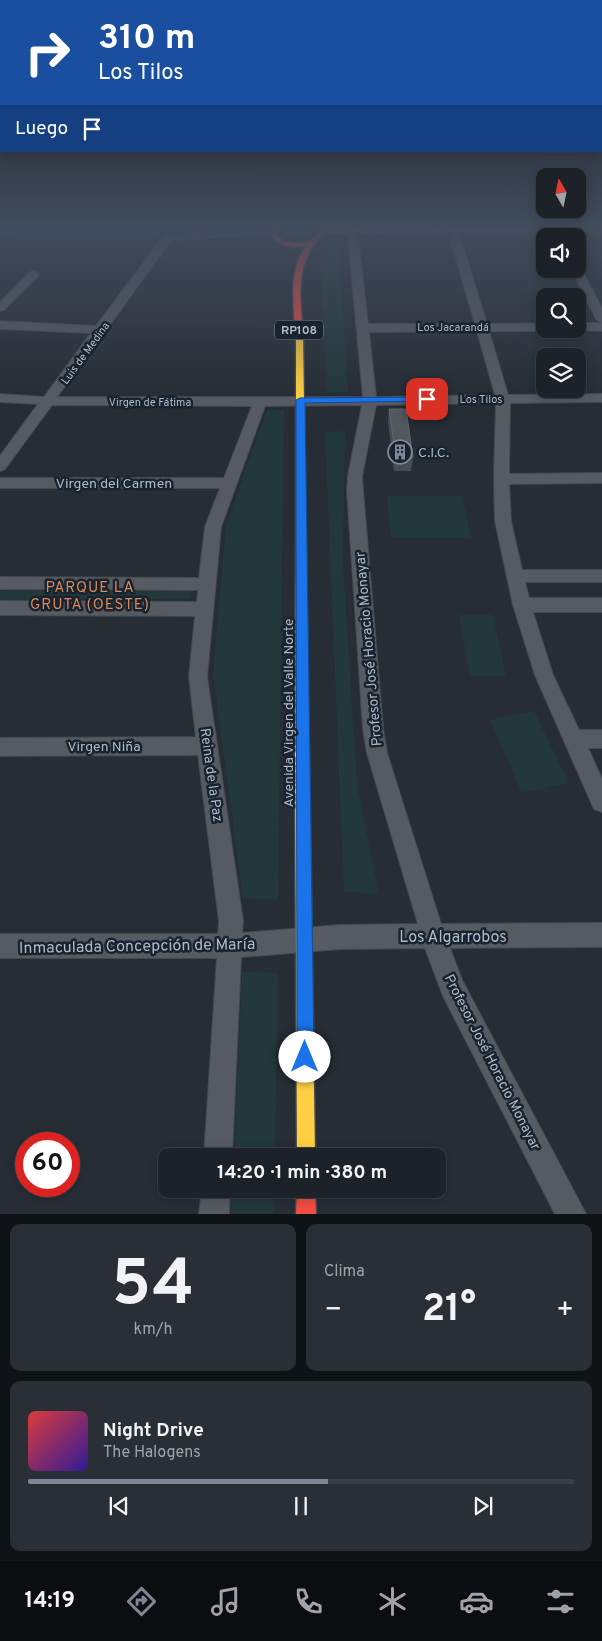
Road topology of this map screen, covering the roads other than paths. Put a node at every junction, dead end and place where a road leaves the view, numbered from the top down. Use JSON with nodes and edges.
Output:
{"nodes":[{"id":1,"x":24,"y":284,"type":"edge"},
{"id":2,"x":135,"y":284,"type":"edge"},
{"id":3,"x":298,"y":284,"type":"edge"},
{"id":4,"x":357,"y":284,"type":"edge"},
{"id":5,"x":469,"y":284,"type":"edge"},
{"id":6,"x":584,"y":284,"type":"edge"},
{"id":7,"x":0,"y":308,"type":"edge"},
{"id":8,"x":602,"y":318,"type":"edge"},
{"id":9,"x":0,"y":325,"type":"edge"},
{"id":10,"x":482,"y":327,"type":"junction"},
{"id":11,"x":536,"y":327,"type":"edge"},
{"id":12,"x":586,"y":327,"type":"edge"},
{"id":13,"x":602,"y":327,"type":"edge"},
{"id":14,"x":362,"y":328,"type":"junction"},
{"id":15,"x":102,"y":330,"type":"junction"},
{"id":16,"x":0,"y":398,"type":"edge"},
{"id":17,"x":602,"y":398,"type":"edge"},
{"id":18,"x":370,"y":399,"type":"junction"},
{"id":19,"x":504,"y":399,"type":"junction"},
{"id":20,"x":300,"y":400,"type":"junction"},
{"id":21,"x":50,"y":401,"type":"junction"},
{"id":22,"x":260,"y":402,"type":"junction"},
{"id":23,"x":0,"y":466,"type":"edge"},
{"id":24,"x":602,"y":478,"type":"edge"},
{"id":25,"x":501,"y":479,"type":"junction"},
{"id":26,"x":0,"y":483,"type":"edge"},
{"id":27,"x":229,"y":484,"type":"junction"},
{"id":28,"x":515,"y":576,"type":"junction"},
{"id":29,"x":602,"y":576,"type":"edge"},
{"id":30,"x":0,"y":583,"type":"edge"},
{"id":31,"x":206,"y":584,"type":"junction"},
{"id":32,"x":522,"y":605,"type":"junction"},
{"id":33,"x":602,"y":605,"type":"edge"},
{"id":34,"x":0,"y":608,"type":"edge"},
{"id":35,"x":204,"y":609,"type":"junction"},
{"id":36,"x":572,"y":739,"type":"junction"},
{"id":37,"x":602,"y":739,"type":"edge"},
{"id":38,"x":208,"y":746,"type":"junction"},
{"id":39,"x":0,"y":747,"type":"edge"},
{"id":40,"x":602,"y":802,"type":"edge"},
{"id":41,"x":602,"y":935,"type":"edge"},
{"id":42,"x":433,"y":936,"type":"junction"},
{"id":43,"x":304,"y":938,"type":"junction"},
{"id":44,"x":0,"y":946,"type":"edge"},
{"id":45,"x":230,"y":946,"type":"junction"},
{"id":46,"x":218,"y":1148,"type":"edge"},
{"id":47,"x":306,"y":1148,"type":"edge"},
{"id":48,"x":215,"y":1198,"type":"edge"},
{"id":49,"x":306,"y":1198,"type":"edge"},
{"id":50,"x":214,"y":1214,"type":"edge"},
{"id":51,"x":306,"y":1214,"type":"edge"},
{"id":52,"x":571,"y":1214,"type":"edge"}],
"edges":[{"from":1,"to":7,"type":"street"},
{"from":2,"to":15,"type":"street","name":"Luis de Medina"},
{"from":3,"to":20,"type":"main road","name":"Avenida Virgen del Valle Norte","number":"RP108"},
{"from":4,"to":14,"type":"street","name":"Profesor José Horacio Monayar"},
{"from":5,"to":10,"type":"street"},
{"from":6,"to":8,"type":"street"},
{"from":9,"to":15,"type":"street"},
{"from":10,"to":11,"type":"street","name":"Los Jacarandá"},
{"from":10,"to":14,"type":"street","name":"Los Jacarandá"},
{"from":10,"to":19,"type":"street"},
{"from":12,"to":13,"type":"street"},
{"from":14,"to":18,"type":"street","name":"Profesor José Horacio Monayar"},
{"from":15,"to":21,"type":"street","name":"Luis de Medina"},
{"from":16,"to":21,"type":"street","name":"Virgen de Fátima"},
{"from":17,"to":19,"type":"street","name":"Los Tilos"},
{"from":18,"to":19,"type":"street","name":"Los Tilos"},
{"from":18,"to":20,"type":"street","name":"Los Tilos"},
{"from":18,"to":42,"type":"street","name":"Profesor José Horacio Monayar"},
{"from":19,"to":25,"type":"street"},
{"from":20,"to":22,"type":"street","name":"Virgen de Fátima"},
{"from":20,"to":43,"type":"main road","name":"Avenida Virgen del Valle Norte","number":"RP108"},
{"from":21,"to":22,"type":"street","name":"Virgen de Fátima"},
{"from":21,"to":23,"type":"street","name":"Luis de Medina"},
{"from":22,"to":27,"type":"street","name":"Reina de la Paz"},
{"from":24,"to":25,"type":"street"},
{"from":25,"to":28,"type":"street"},
{"from":26,"to":27,"type":"street","name":"Virgen del Carmen"},
{"from":27,"to":31,"type":"street","name":"Reina de la Paz"},
{"from":28,"to":29,"type":"street"},
{"from":28,"to":32,"type":"street"},
{"from":30,"to":31,"type":"street"},
{"from":31,"to":35,"type":"street","name":"Reina de la Paz"},
{"from":32,"to":33,"type":"street"},
{"from":32,"to":36,"type":"street"},
{"from":34,"to":35,"type":"street"},
{"from":35,"to":38,"type":"street","name":"Reina de la Paz"},
{"from":36,"to":37,"type":"street"},
{"from":36,"to":40,"type":"street"},
{"from":38,"to":39,"type":"street","name":"Virgen Niña"},
{"from":38,"to":45,"type":"street","name":"Reina de la Paz"},
{"from":41,"to":42,"type":"street","name":"Los Algarrobos"},
{"from":42,"to":43,"type":"street","name":"Los Algarrobos"},
{"from":42,"to":52,"type":"street","name":"Profesor José Horacio Monayar"},
{"from":43,"to":45,"type":"street","name":"Inmaculada Concepción de María"},
{"from":43,"to":47,"type":"main road","name":"Avenida Virgen del Valle Norte","number":"RP108"},
{"from":44,"to":45,"type":"street","name":"Inmaculada Concepción de María"},
{"from":45,"to":46,"type":"street","name":"Reina de la Paz"},
{"from":48,"to":50,"type":"street"},
{"from":49,"to":51,"type":"main road"}]}
